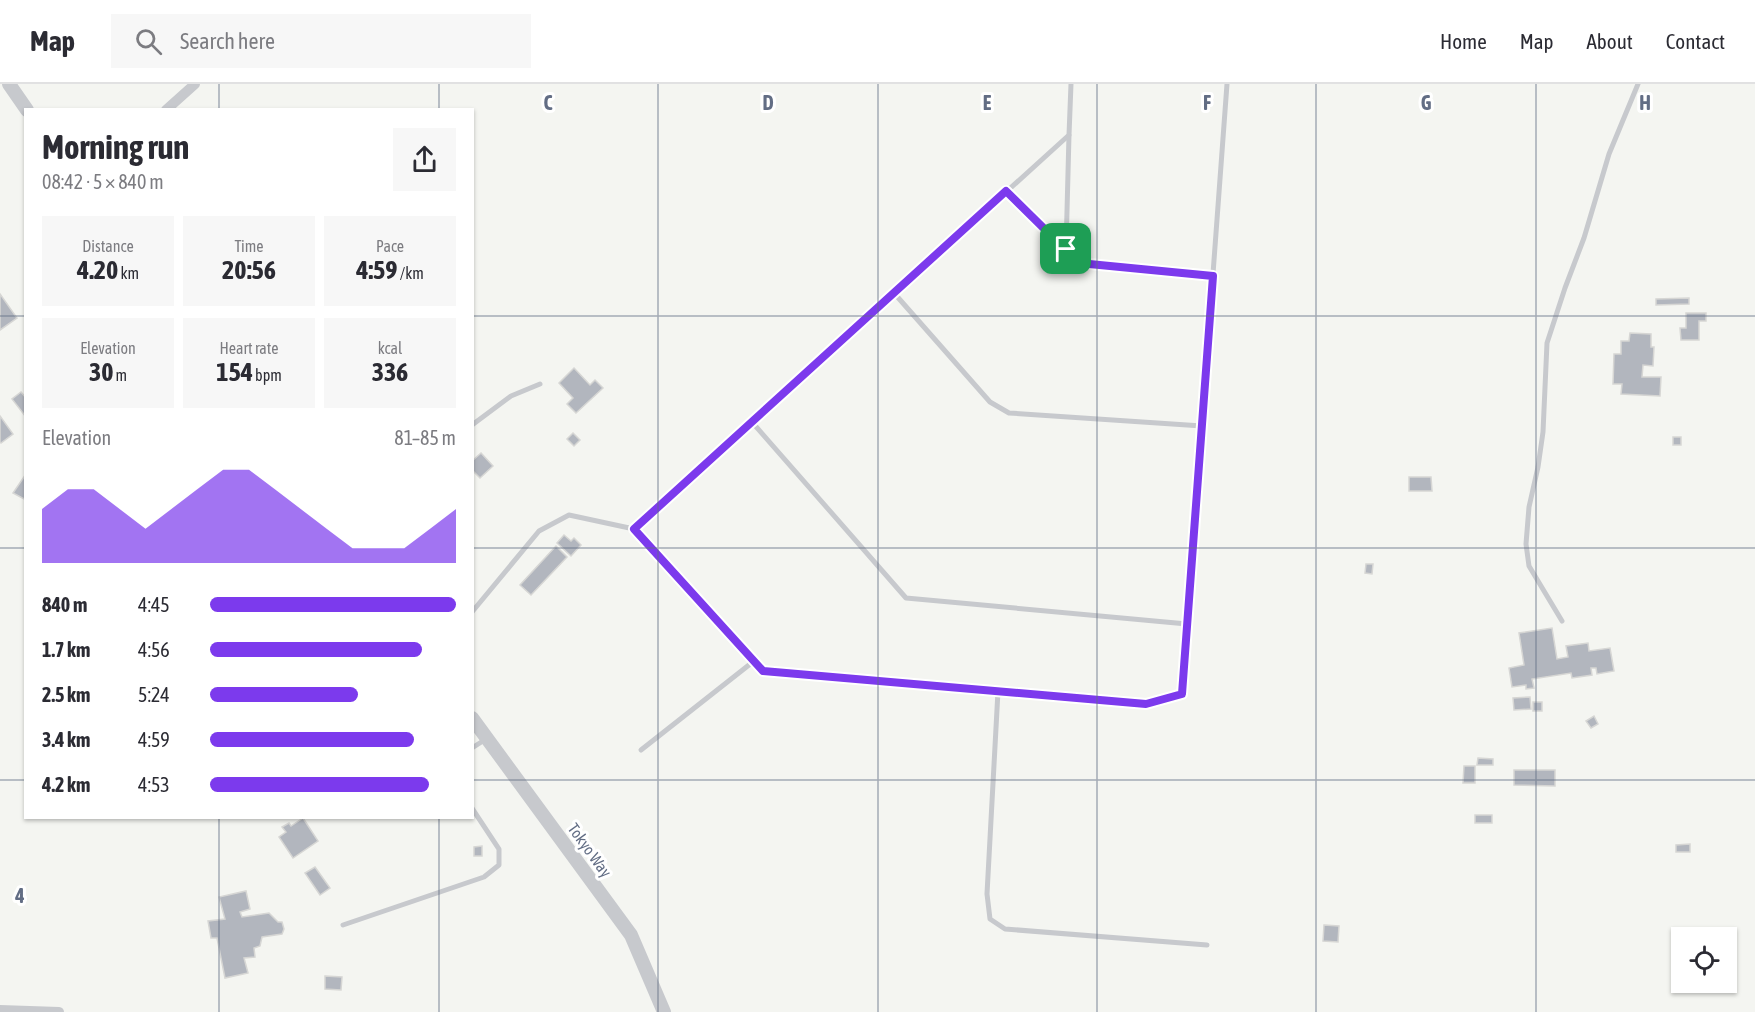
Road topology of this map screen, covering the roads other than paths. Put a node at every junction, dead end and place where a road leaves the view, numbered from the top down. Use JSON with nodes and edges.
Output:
{"nodes":[{"id":1,"x":9,"y":84,"type":"edge"},
{"id":2,"x":195,"y":84,"type":"edge"},
{"id":3,"x":1071,"y":84,"type":"edge"},
{"id":4,"x":1227,"y":84,"type":"edge"},
{"id":5,"x":1638,"y":84,"type":"edge"},
{"id":6,"x":26,"y":108,"type":"edge"},
{"id":7,"x":168,"y":108,"type":"edge"},
{"id":8,"x":1069,"y":135,"type":"junction"},
{"id":9,"x":1006,"y":191,"type":"junction"},
{"id":10,"x":1066,"y":249,"type":"junction"},
{"id":11,"x":1213,"y":276,"type":"junction"},
{"id":12,"x":894,"y":293,"type":"junction"},
{"id":13,"x":540,"y":384,"type":"dead end"},
{"id":14,"x":752,"y":422,"type":"junction"},
{"id":15,"x":474,"y":424,"type":"edge"},
{"id":16,"x":1202,"y":426,"type":"junction"},
{"id":17,"x":634,"y":529,"type":"junction"},
{"id":18,"x":474,"y":610,"type":"edge"},
{"id":19,"x":1562,"y":621,"type":"dead end"},
{"id":20,"x":1187,"y":624,"type":"junction"},
{"id":21,"x":754,"y":661,"type":"junction"},
{"id":22,"x":998,"y":691,"type":"junction"},
{"id":23,"x":474,"y":720,"type":"edge"},
{"id":24,"x":488,"y":738,"type":"junction"},
{"id":25,"x":474,"y":747,"type":"edge"},
{"id":26,"x":641,"y":750,"type":"dead end"},
{"id":27,"x":474,"y":811,"type":"edge"},
{"id":28,"x":343,"y":925,"type":"dead end"},
{"id":29,"x":1207,"y":945,"type":"dead end"},
{"id":30,"x":0,"y":1010,"type":"edge"},
{"id":31,"x":59,"y":1012,"type":"edge"},
{"id":32,"x":664,"y":1012,"type":"edge"}],
"edges":[{"from":1,"to":6,"type":"street"},
{"from":2,"to":7,"type":"street"},
{"from":3,"to":8,"type":"lane"},
{"from":4,"to":11,"type":"lane"},
{"from":5,"to":19,"type":"lane"},
{"from":8,"to":9,"type":"lane"},
{"from":8,"to":10,"type":"lane"},
{"from":9,"to":10,"type":"lane"},
{"from":9,"to":12,"type":"lane"},
{"from":10,"to":11,"type":"lane"},
{"from":11,"to":16,"type":"lane"},
{"from":12,"to":14,"type":"lane"},
{"from":12,"to":16,"type":"lane"},
{"from":13,"to":15,"type":"lane"},
{"from":14,"to":17,"type":"lane"},
{"from":14,"to":20,"type":"lane"},
{"from":16,"to":20,"type":"lane"},
{"from":17,"to":18,"type":"lane"},
{"from":17,"to":21,"type":"lane"},
{"from":20,"to":22,"type":"lane"},
{"from":21,"to":22,"type":"lane"},
{"from":21,"to":26,"type":"lane"},
{"from":22,"to":29,"type":"lane"},
{"from":23,"to":24,"type":"street","name":"Tokyo Way"},
{"from":24,"to":25,"type":"lane"},
{"from":24,"to":32,"type":"street","name":"Tokyo Way"},
{"from":27,"to":28,"type":"lane"},
{"from":30,"to":31,"type":"street"}]}
